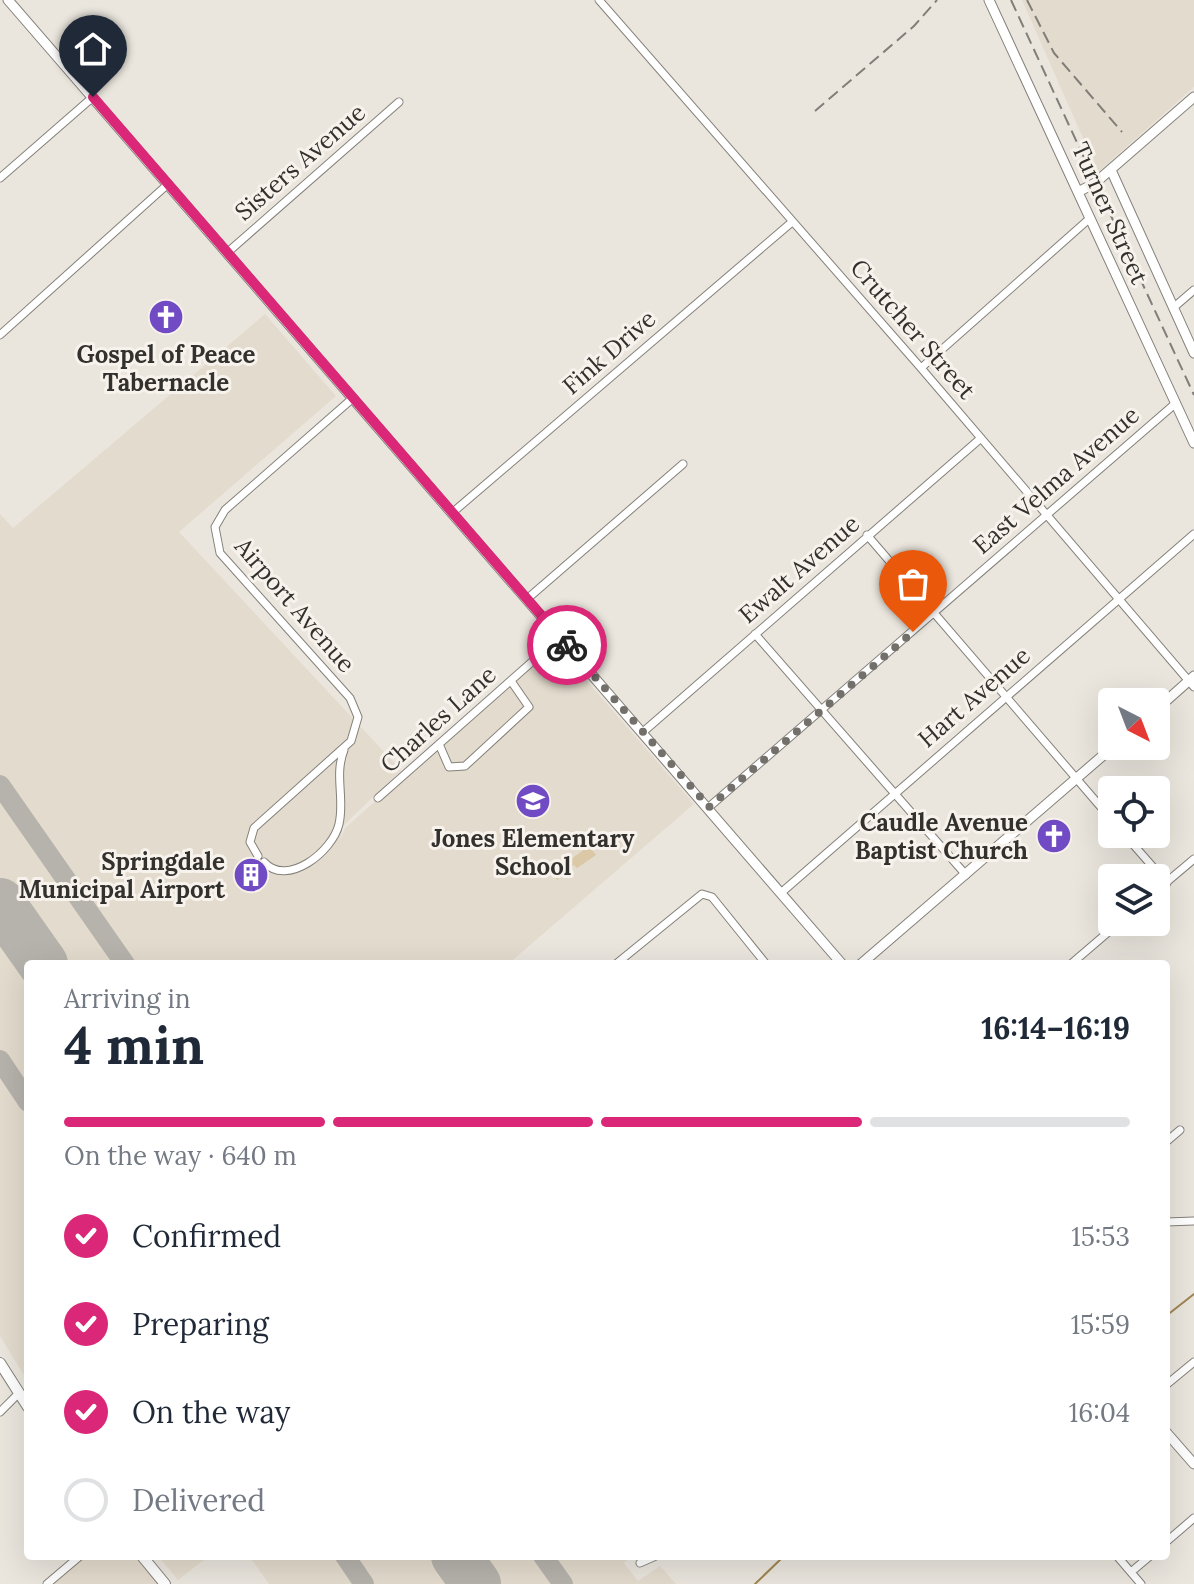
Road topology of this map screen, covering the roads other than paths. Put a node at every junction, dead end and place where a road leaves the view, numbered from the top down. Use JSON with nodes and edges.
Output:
{"nodes":[{"id":1,"x":8,"y":0,"type":"edge"},
{"id":2,"x":989,"y":0,"type":"edge"},
{"id":3,"x":600,"y":1,"type":"edge"},
{"id":4,"x":93,"y":97,"type":"junction"},
{"id":5,"x":1194,"y":97,"type":"edge"},
{"id":6,"x":399,"y":102,"type":"dead end"},
{"id":7,"x":1111,"y":170,"type":"junction"},
{"id":8,"x":0,"y":178,"type":"edge"},
{"id":9,"x":168,"y":184,"type":"junction"},
{"id":10,"x":1078,"y":192,"type":"junction"},
{"id":11,"x":1089,"y":219,"type":"junction"},
{"id":12,"x":792,"y":222,"type":"junction"},
{"id":13,"x":228,"y":252,"type":"junction"},
{"id":14,"x":1194,"y":290,"type":"edge"},
{"id":15,"x":1173,"y":308,"type":"junction"},
{"id":16,"x":0,"y":335,"type":"edge"},
{"id":17,"x":1194,"y":353,"type":"edge"},
{"id":18,"x":921,"y":368,"type":"junction"},
{"id":19,"x":353,"y":398,"type":"junction"},
{"id":20,"x":1176,"y":403,"type":"junction"},
{"id":21,"x":981,"y":438,"type":"junction"},
{"id":22,"x":1194,"y":443,"type":"edge"},
{"id":23,"x":683,"y":464,"type":"dead end"},
{"id":24,"x":452,"y":513,"type":"junction"},
{"id":25,"x":1046,"y":515,"type":"junction"},
{"id":26,"x":1194,"y":534,"type":"edge"},
{"id":27,"x":867,"y":535,"type":"junction"},
{"id":28,"x":1119,"y":598,"type":"junction"},
{"id":29,"x":527,"y":599,"type":"junction"},
{"id":30,"x":935,"y":612,"type":"junction"},
{"id":31,"x":755,"y":634,"type":"junction"},
{"id":32,"x":560,"y":637,"type":"junction"},
{"id":33,"x":511,"y":681,"type":"junction"},
{"id":34,"x":1192,"y":682,"type":"edge"},
{"id":35,"x":1006,"y":695,"type":"junction"},
{"id":36,"x":1170,"y":699,"type":"edge"},
{"id":37,"x":822,"y":710,"type":"junction"},
{"id":38,"x":643,"y":732,"type":"junction"},
{"id":39,"x":439,"y":744,"type":"junction"},
{"id":40,"x":344,"y":748,"type":"junction"},
{"id":41,"x":1098,"y":760,"type":"edge"},
{"id":42,"x":1077,"y":779,"type":"junction"},
{"id":43,"x":894,"y":793,"type":"junction"},
{"id":44,"x":378,"y":798,"type":"dead end"},
{"id":45,"x":1098,"y":804,"type":"edge"},
{"id":46,"x":709,"y":807,"type":"junction"},
{"id":47,"x":1136,"y":848,"type":"edge"},
{"id":48,"x":1194,"y":859,"type":"edge"},
{"id":49,"x":1150,"y":864,"type":"edge"},
{"id":50,"x":966,"y":875,"type":"junction"},
{"id":51,"x":1170,"y":880,"type":"edge"},
{"id":52,"x":782,"y":892,"type":"junction"},
{"id":53,"x":1104,"y":936,"type":"edge"},
{"id":54,"x":829,"y":946,"type":"junction"},
{"id":55,"x":621,"y":960,"type":"edge"},
{"id":56,"x":763,"y":960,"type":"edge"},
{"id":57,"x":839,"y":960,"type":"edge"},
{"id":58,"x":844,"y":960,"type":"edge"},
{"id":59,"x":872,"y":960,"type":"edge"},
{"id":60,"x":1076,"y":960,"type":"edge"},
{"id":61,"x":1180,"y":1130,"type":"dead end"},
{"id":62,"x":1170,"y":1139,"type":"edge"},
{"id":63,"x":1194,"y":1221,"type":"edge"},
{"id":64,"x":1170,"y":1222,"type":"edge"},
{"id":65,"x":1194,"y":1362,"type":"edge"},
{"id":66,"x":0,"y":1363,"type":"edge"},
{"id":67,"x":1170,"y":1382,"type":"edge"},
{"id":68,"x":19,"y":1393,"type":"junction"},
{"id":69,"x":24,"y":1401,"type":"edge"},
{"id":70,"x":0,"y":1412,"type":"edge"},
{"id":71,"x":1170,"y":1436,"type":"edge"},
{"id":72,"x":1193,"y":1462,"type":"edge"},
{"id":73,"x":1194,"y":1518,"type":"edge"},
{"id":74,"x":1170,"y":1539,"type":"edge"},
{"id":75,"x":75,"y":1560,"type":"edge"},
{"id":76,"x":145,"y":1560,"type":"edge"},
{"id":77,"x":647,"y":1560,"type":"edge"},
{"id":78,"x":1120,"y":1560,"type":"edge"},
{"id":79,"x":1145,"y":1560,"type":"edge"},
{"id":80,"x":640,"y":1563,"type":"dead end"},
{"id":81,"x":1131,"y":1572,"type":"junction"},
{"id":82,"x":47,"y":1584,"type":"edge"},
{"id":83,"x":165,"y":1584,"type":"edge"},
{"id":84,"x":1141,"y":1584,"type":"edge"}],
"edges":[{"from":1,"to":4,"type":"street"},
{"from":2,"to":10,"type":"street","name":"Turner Street"},
{"from":3,"to":12,"type":"street","name":"Crutcher Street"},
{"from":4,"to":8,"type":"street"},
{"from":4,"to":9,"type":"street"},
{"from":5,"to":7,"type":"street"},
{"from":6,"to":13,"type":"street","name":"Sisters Avenue"},
{"from":7,"to":10,"type":"street"},
{"from":7,"to":15,"type":"street"},
{"from":9,"to":13,"type":"street"},
{"from":9,"to":16,"type":"street"},
{"from":10,"to":11,"type":"street","name":"Turner Street"},
{"from":11,"to":18,"type":"street"},
{"from":11,"to":20,"type":"street","name":"Turner Street"},
{"from":12,"to":18,"type":"street","name":"Crutcher Street"},
{"from":12,"to":24,"type":"street","name":"Fink Drive"},
{"from":13,"to":19,"type":"street"},
{"from":14,"to":15,"type":"street"},
{"from":15,"to":17,"type":"street"},
{"from":18,"to":21,"type":"street","name":"Crutcher Street"},
{"from":19,"to":24,"type":"street"},
{"from":19,"to":40,"type":"street","name":"Airport Avenue"},
{"from":20,"to":22,"type":"street","name":"Turner Street"},
{"from":20,"to":25,"type":"street","name":"East Velma Avenue"},
{"from":21,"to":25,"type":"street","name":"Crutcher Street"},
{"from":21,"to":27,"type":"street","name":"Ewalt Avenue"},
{"from":23,"to":29,"type":"street"},
{"from":24,"to":29,"type":"street"},
{"from":25,"to":28,"type":"street","name":"Crutcher Street"},
{"from":25,"to":30,"type":"street","name":"East Velma Avenue"},
{"from":26,"to":28,"type":"street","name":"Hart Avenue"},
{"from":27,"to":30,"type":"street"},
{"from":27,"to":31,"type":"street","name":"Ewalt Avenue"},
{"from":28,"to":34,"type":"street","name":"Crutcher Street"},
{"from":28,"to":35,"type":"street","name":"Hart Avenue"},
{"from":29,"to":32,"type":"street"},
{"from":30,"to":35,"type":"street"},
{"from":30,"to":37,"type":"street","name":"East Velma Avenue"},
{"from":31,"to":37,"type":"street"},
{"from":31,"to":38,"type":"street","name":"Ewalt Avenue"},
{"from":32,"to":33,"type":"street","name":"Charles Lane"},
{"from":32,"to":38,"type":"street"},
{"from":33,"to":39,"type":"street","name":"Charles Lane"},
{"from":33,"to":39,"type":"street"},
{"from":34,"to":36,"type":"street"},
{"from":35,"to":42,"type":"street"},
{"from":35,"to":43,"type":"street","name":"Hart Avenue"},
{"from":37,"to":43,"type":"street"},
{"from":37,"to":46,"type":"street","name":"East Velma Avenue"},
{"from":38,"to":46,"type":"street"},
{"from":39,"to":44,"type":"street","name":"Charles Lane"},
{"from":40,"to":40,"type":"street","name":"Airport Avenue"},
{"from":41,"to":42,"type":"street"},
{"from":42,"to":45,"type":"street"},
{"from":42,"to":50,"type":"street"},
{"from":43,"to":50,"type":"street"},
{"from":43,"to":52,"type":"street","name":"Hart Avenue"},
{"from":46,"to":52,"type":"street"},
{"from":47,"to":49,"type":"street"},
{"from":48,"to":51,"type":"street"},
{"from":50,"to":59,"type":"street"},
{"from":52,"to":54,"type":"street"},
{"from":53,"to":60,"type":"street"},
{"from":54,"to":57,"type":"street"},
{"from":54,"to":58,"type":"street"},
{"from":55,"to":56,"type":"street"},
{"from":61,"to":62,"type":"street"},
{"from":63,"to":64,"type":"street"},
{"from":65,"to":67,"type":"street"},
{"from":66,"to":68,"type":"main road"},
{"from":68,"to":69,"type":"main road"},
{"from":68,"to":70,"type":"street"},
{"from":71,"to":72,"type":"street"},
{"from":73,"to":74,"type":"street"},
{"from":75,"to":82,"type":"street"},
{"from":76,"to":83,"type":"main road"},
{"from":77,"to":80,"type":"street"},
{"from":78,"to":81,"type":"street"},
{"from":79,"to":81,"type":"street"},
{"from":81,"to":84,"type":"street"}]}
